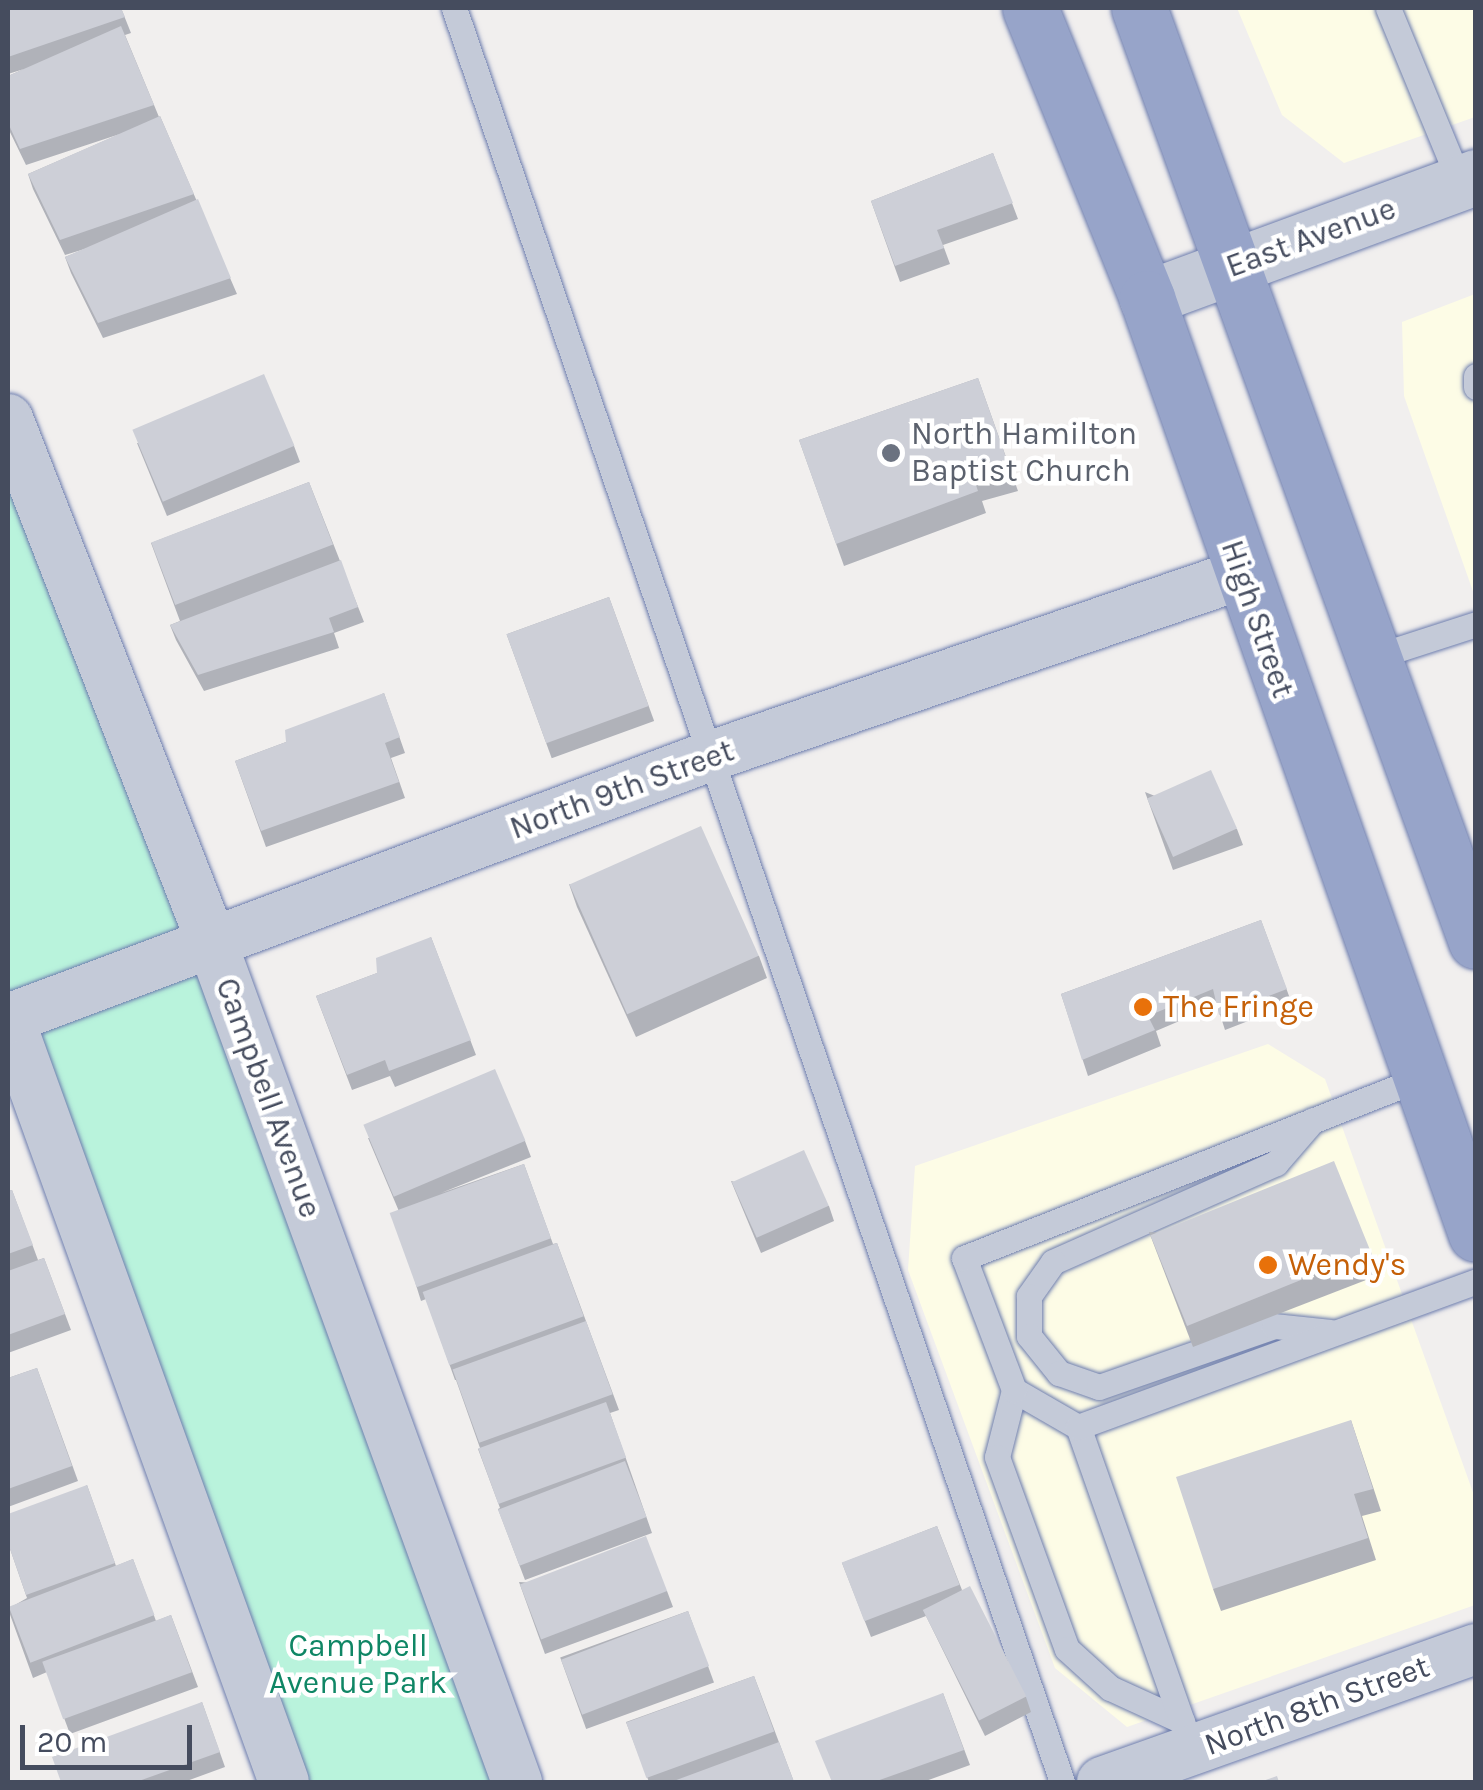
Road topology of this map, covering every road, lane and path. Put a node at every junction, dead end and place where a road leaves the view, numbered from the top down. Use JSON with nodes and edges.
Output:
{"nodes":[{"id":1,"x":454,"y":8,"type":"edge"},
{"id":2,"x":1030,"y":8,"type":"edge"},
{"id":3,"x":1139,"y":8,"type":"edge"},
{"id":4,"x":1388,"y":8,"type":"edge"},
{"id":5,"x":1468,"y":180,"type":"edge"},
{"id":6,"x":1233,"y":266,"type":"junction"},
{"id":7,"x":1147,"y":298,"type":"junction"},
{"id":8,"x":1476,"y":376,"type":"edge"},
{"id":9,"x":1476,"y":387,"type":"edge"},
{"id":10,"x":8,"y":419,"type":"edge"},
{"id":11,"x":1242,"y":574,"type":"junction"},
{"id":12,"x":1476,"y":624,"type":"edge"},
{"id":13,"x":1371,"y":658,"type":"junction"},
{"id":14,"x":705,"y":758,"type":"junction"},
{"id":15,"x":1465,"y":881,"type":"edge"},
{"id":16,"x":1476,"y":941,"type":"edge"},
{"id":17,"x":212,"y":944,"type":"junction"},
{"id":18,"x":8,"y":1018,"type":"edge"},
{"id":19,"x":1420,"y":1078,"type":"junction"},
{"id":20,"x":1313,"y":1120,"type":"junction"},
{"id":21,"x":1476,"y":1234,"type":"edge"},
{"id":22,"x":1476,"y":1281,"type":"edge"},
{"id":23,"x":1336,"y":1332,"type":"junction"},
{"id":24,"x":1014,"y":1390,"type":"junction"},
{"id":25,"x":1078,"y":1426,"type":"junction"},
{"id":26,"x":1476,"y":1650,"type":"edge"},
{"id":27,"x":1187,"y":1735,"type":"junction"},
{"id":28,"x":284,"y":1782,"type":"edge"},
{"id":29,"x":517,"y":1782,"type":"edge"},
{"id":30,"x":1062,"y":1782,"type":"edge"},
{"id":31,"x":1102,"y":1782,"type":"edge"}],
"edges":[{"from":1,"to":14,"type":"lane"},
{"from":2,"to":7,"type":"highway","name":"High Street"},
{"from":3,"to":6,"type":"highway"},
{"from":4,"to":5,"type":"lane"},
{"from":5,"to":6,"type":"street","name":"East Avenue"},
{"from":6,"to":7,"type":"street","name":"East Avenue"},
{"from":6,"to":13,"type":"highway"},
{"from":7,"to":11,"type":"highway","name":"High Street"},
{"from":8,"to":9,"type":"lane"},
{"from":10,"to":17,"type":"street","name":"Campbell Avenue"},
{"from":11,"to":14,"type":"street","name":"North 9th Street"},
{"from":11,"to":19,"type":"highway","name":"High Street"},
{"from":12,"to":13,"type":"lane"},
{"from":13,"to":15,"type":"highway"},
{"from":14,"to":17,"type":"street","name":"North 9th Street"},
{"from":14,"to":30,"type":"lane"},
{"from":15,"to":16,"type":"highway"},
{"from":17,"to":18,"type":"street","name":"North 9th Street"},
{"from":17,"to":29,"type":"street","name":"Campbell Avenue"},
{"from":18,"to":28,"type":"street"},
{"from":19,"to":20,"type":"lane"},
{"from":19,"to":21,"type":"highway","name":"High Street"},
{"from":20,"to":23,"type":"lane"},
{"from":20,"to":24,"type":"lane"},
{"from":22,"to":23,"type":"lane"},
{"from":23,"to":25,"type":"lane"},
{"from":24,"to":25,"type":"lane"},
{"from":24,"to":27,"type":"lane"},
{"from":25,"to":27,"type":"lane"},
{"from":26,"to":27,"type":"street","name":"North 8th Street"},
{"from":27,"to":31,"type":"street","name":"North 8th Street"}]}
